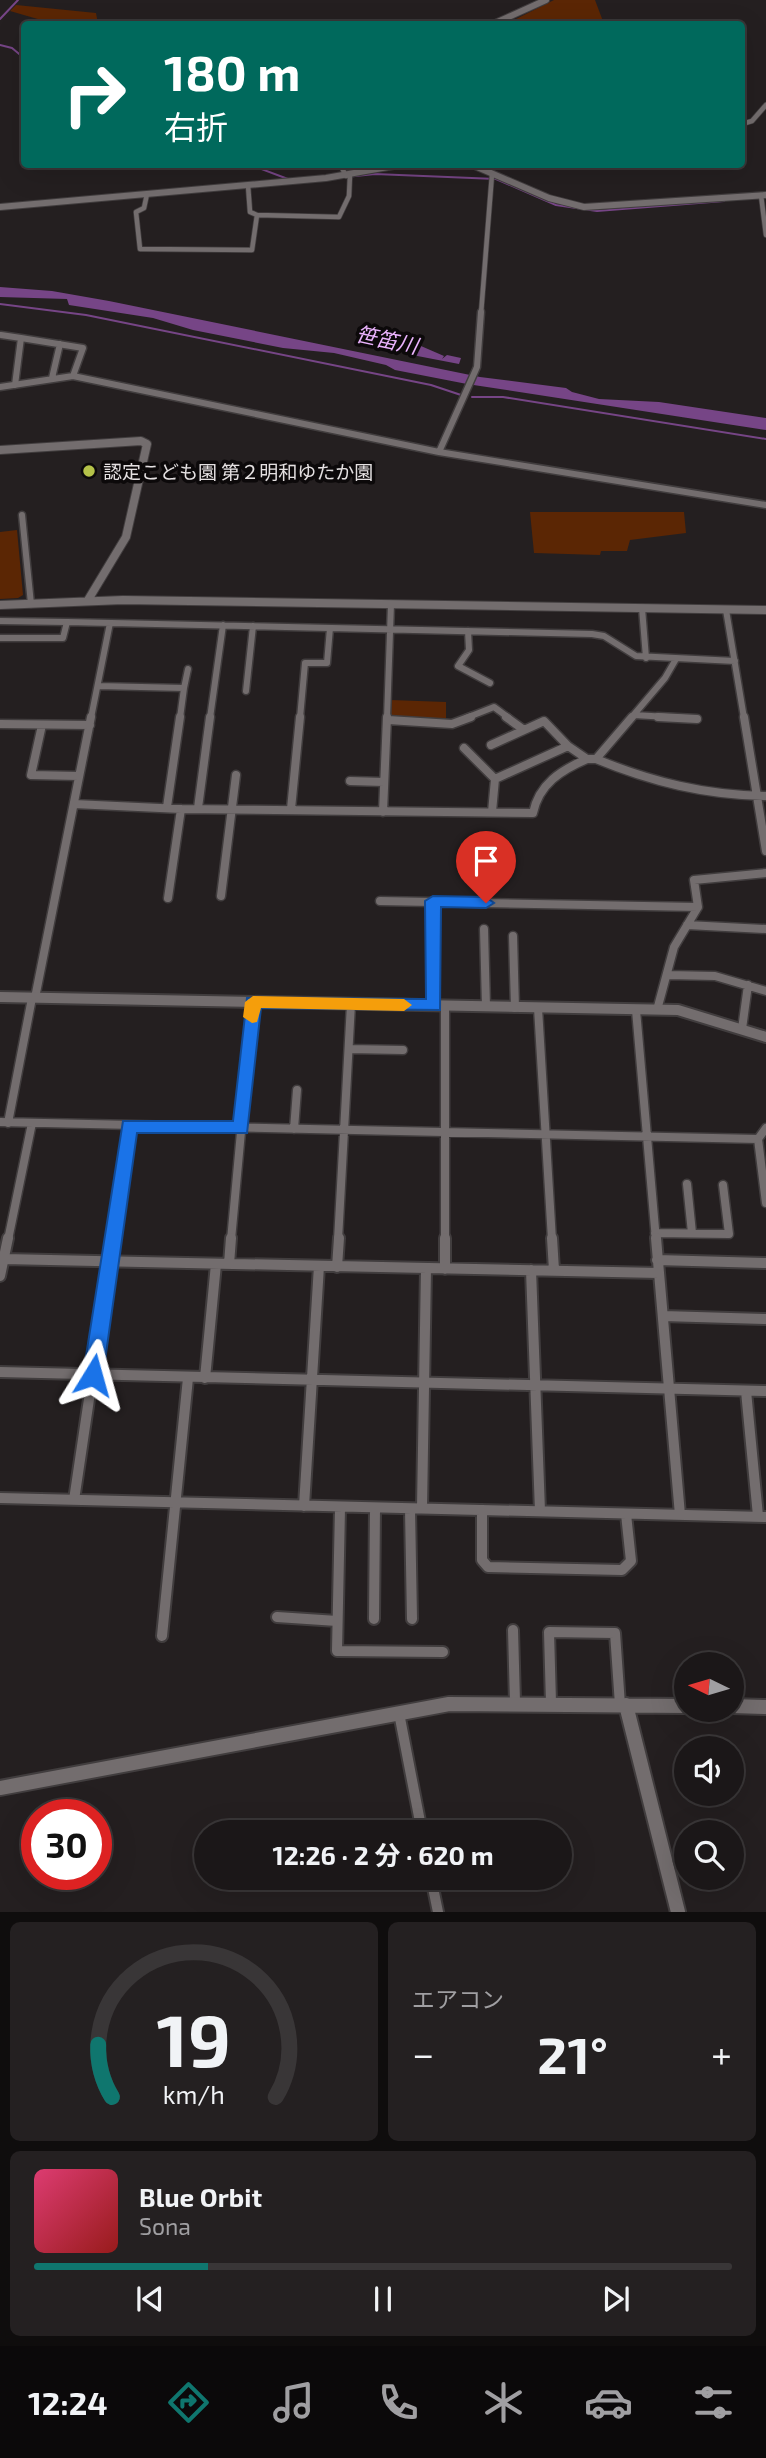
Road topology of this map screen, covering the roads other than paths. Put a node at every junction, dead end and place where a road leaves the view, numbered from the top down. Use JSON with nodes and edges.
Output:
{"nodes":[{"id":1,"x":545,"y":0,"type":"edge"},
{"id":2,"x":500,"y":21,"type":"edge"},
{"id":3,"x":766,"y":105,"type":"edge"},
{"id":4,"x":745,"y":123,"type":"edge"},
{"id":5,"x":343,"y":168,"type":"edge"},
{"id":6,"x":388,"y":168,"type":"edge"},
{"id":7,"x":476,"y":168,"type":"edge"},
{"id":8,"x":349,"y":177,"type":"junction"},
{"id":9,"x":491,"y":177,"type":"junction"},
{"id":10,"x":248,"y":185,"type":"junction"},
{"id":11,"x":147,"y":194,"type":"junction"},
{"id":12,"x":762,"y":196,"type":"edge"},
{"id":13,"x":0,"y":207,"type":"edge"},
{"id":14,"x":257,"y":215,"type":"junction"},
{"id":15,"x":766,"y":235,"type":"edge"},
{"id":16,"x":1,"y":335,"type":"edge"},
{"id":17,"x":21,"y":338,"type":"junction"},
{"id":18,"x":60,"y":344,"type":"junction"},
{"id":19,"x":73,"y":376,"type":"junction"},
{"id":20,"x":52,"y":379,"type":"junction"},
{"id":21,"x":15,"y":385,"type":"junction"},
{"id":22,"x":0,"y":387,"type":"edge"},
{"id":23,"x":0,"y":450,"type":"edge"},
{"id":24,"x":439,"y":452,"type":"junction"},
{"id":25,"x":766,"y":505,"type":"edge"},
{"id":26,"x":22,"y":515,"type":"dead end"},
{"id":27,"x":88,"y":600,"type":"junction"},
{"id":28,"x":31,"y":604,"type":"junction"},
{"id":29,"x":391,"y":604,"type":"junction"},
{"id":30,"x":0,"y":606,"type":"edge"},
{"id":31,"x":642,"y":608,"type":"junction"},
{"id":32,"x":726,"y":610,"type":"junction"},
{"id":33,"x":766,"y":610,"type":"edge"},
{"id":34,"x":0,"y":621,"type":"edge"},
{"id":35,"x":67,"y":622,"type":"junction"},
{"id":36,"x":110,"y":623,"type":"junction"},
{"id":37,"x":223,"y":625,"type":"junction"},
{"id":38,"x":253,"y":626,"type":"junction"},
{"id":39,"x":330,"y":628,"type":"junction"},
{"id":40,"x":389,"y":629,"type":"junction"},
{"id":41,"x":468,"y":631,"type":"junction"},
{"id":42,"x":0,"y":638,"type":"edge"},
{"id":43,"x":646,"y":658,"type":"junction"},
{"id":44,"x":676,"y":659,"type":"junction"},
{"id":45,"x":735,"y":661,"type":"junction"},
{"id":46,"x":188,"y":669,"type":"dead end"},
{"id":47,"x":490,"y":683,"type":"dead end"},
{"id":48,"x":98,"y":686,"type":"junction"},
{"id":49,"x":184,"y":688,"type":"junction"},
{"id":50,"x":246,"y":691,"type":"dead end"},
{"id":51,"x":634,"y":715,"type":"junction"},
{"id":52,"x":697,"y":719,"type":"dead end"},
{"id":53,"x":388,"y":720,"type":"junction"},
{"id":54,"x":0,"y":724,"type":"edge"},
{"id":55,"x":42,"y":725,"type":"junction"},
{"id":56,"x":90,"y":726,"type":"junction"},
{"id":57,"x":524,"y":730,"type":"junction"},
{"id":58,"x":491,"y":746,"type":"dead end"},
{"id":59,"x":568,"y":746,"type":"junction"},
{"id":60,"x":464,"y":748,"type":"dead end"},
{"id":61,"x":591,"y":759,"type":"junction"},
{"id":62,"x":236,"y":775,"type":"dead end"},
{"id":63,"x":79,"y":776,"type":"junction"},
{"id":64,"x":495,"y":779,"type":"junction"},
{"id":65,"x":350,"y":780,"type":"dead end"},
{"id":66,"x":384,"y":782,"type":"junction"},
{"id":67,"x":762,"y":796,"type":"edge"},
{"id":68,"x":74,"y":804,"type":"junction"},
{"id":69,"x":167,"y":807,"type":"junction"},
{"id":70,"x":198,"y":808,"type":"junction"},
{"id":71,"x":181,"y":809,"type":"junction"},
{"id":72,"x":231,"y":809,"type":"junction"},
{"id":73,"x":291,"y":809,"type":"junction"},
{"id":74,"x":383,"y":812,"type":"junction"},
{"id":75,"x":492,"y":812,"type":"junction"},
{"id":76,"x":764,"y":822,"type":"edge"},
{"id":77,"x":766,"y":851,"type":"edge"},
{"id":78,"x":766,"y":873,"type":"edge"},
{"id":79,"x":221,"y":897,"type":"dead end"},
{"id":80,"x":168,"y":898,"type":"dead end"},
{"id":81,"x":380,"y":901,"type":"dead end"},
{"id":82,"x":433,"y":901,"type":"junction"},
{"id":83,"x":698,"y":907,"type":"junction"},
{"id":84,"x":687,"y":925,"type":"junction"},
{"id":85,"x":484,"y":929,"type":"dead end"},
{"id":86,"x":766,"y":929,"type":"edge"},
{"id":87,"x":513,"y":936,"type":"dead end"},
{"id":88,"x":668,"y":975,"type":"junction"},
{"id":89,"x":748,"y":985,"type":"junction"},
{"id":90,"x":766,"y":991,"type":"edge"},
{"id":91,"x":0,"y":997,"type":"edge"},
{"id":92,"x":34,"y":998,"type":"junction"},
{"id":93,"x":253,"y":1002,"type":"junction"},
{"id":94,"x":351,"y":1004,"type":"junction"},
{"id":95,"x":440,"y":1006,"type":"junction"},
{"id":96,"x":486,"y":1007,"type":"junction"},
{"id":97,"x":515,"y":1007,"type":"junction"},
{"id":98,"x":538,"y":1008,"type":"junction"},
{"id":99,"x":636,"y":1010,"type":"junction"},
{"id":100,"x":657,"y":1010,"type":"junction"},
{"id":101,"x":742,"y":1029,"type":"junction"},
{"id":102,"x":766,"y":1037,"type":"edge"},
{"id":103,"x":349,"y":1049,"type":"junction"},
{"id":104,"x":403,"y":1050,"type":"dead end"},
{"id":105,"x":297,"y":1090,"type":"dead end"},
{"id":106,"x":4,"y":1123,"type":"edge"},
{"id":107,"x":32,"y":1123,"type":"junction"},
{"id":108,"x":129,"y":1126,"type":"junction"},
{"id":109,"x":241,"y":1128,"type":"junction"},
{"id":110,"x":766,"y":1128,"type":"edge"},
{"id":111,"x":294,"y":1129,"type":"junction"},
{"id":112,"x":344,"y":1130,"type":"junction"},
{"id":113,"x":445,"y":1133,"type":"junction"},
{"id":114,"x":547,"y":1135,"type":"junction"},
{"id":115,"x":648,"y":1137,"type":"junction"},
{"id":116,"x":758,"y":1139,"type":"junction"},
{"id":117,"x":687,"y":1184,"type":"dead end"},
{"id":118,"x":723,"y":1185,"type":"dead end"},
{"id":119,"x":766,"y":1203,"type":"edge"},
{"id":120,"x":655,"y":1233,"type":"junction"},
{"id":121,"x":692,"y":1233,"type":"junction"},
{"id":122,"x":4,"y":1259,"type":"junction"},
{"id":123,"x":109,"y":1260,"type":"junction"},
{"id":124,"x":657,"y":1260,"type":"junction"},
{"id":125,"x":766,"y":1263,"type":"edge"},
{"id":126,"x":216,"y":1264,"type":"junction"},
{"id":127,"x":229,"y":1264,"type":"junction"},
{"id":128,"x":318,"y":1266,"type":"junction"},
{"id":129,"x":337,"y":1267,"type":"junction"},
{"id":130,"x":426,"y":1268,"type":"junction"},
{"id":131,"x":445,"y":1269,"type":"junction"},
{"id":132,"x":531,"y":1270,"type":"junction"},
{"id":133,"x":554,"y":1270,"type":"junction"},
{"id":134,"x":659,"y":1273,"type":"junction"},
{"id":135,"x":0,"y":1276,"type":"edge"},
{"id":136,"x":663,"y":1316,"type":"junction"},
{"id":137,"x":766,"y":1319,"type":"edge"},
{"id":138,"x":0,"y":1372,"type":"edge"},
{"id":139,"x":93,"y":1375,"type":"junction"},
{"id":140,"x":188,"y":1378,"type":"junction"},
{"id":141,"x":205,"y":1378,"type":"junction"},
{"id":142,"x":312,"y":1380,"type":"junction"},
{"id":143,"x":424,"y":1382,"type":"junction"},
{"id":144,"x":537,"y":1384,"type":"junction"},
{"id":145,"x":669,"y":1389,"type":"junction"},
{"id":146,"x":746,"y":1391,"type":"junction"},
{"id":147,"x":766,"y":1391,"type":"edge"},
{"id":148,"x":0,"y":1498,"type":"edge"},
{"id":149,"x":74,"y":1500,"type":"junction"},
{"id":150,"x":175,"y":1502,"type":"junction"},
{"id":151,"x":304,"y":1506,"type":"junction"},
{"id":152,"x":340,"y":1508,"type":"junction"},
{"id":153,"x":375,"y":1508,"type":"junction"},
{"id":154,"x":416,"y":1509,"type":"junction"},
{"id":155,"x":481,"y":1510,"type":"junction"},
{"id":156,"x":540,"y":1511,"type":"junction"},
{"id":157,"x":626,"y":1514,"type":"junction"},
{"id":158,"x":680,"y":1515,"type":"junction"},
{"id":159,"x":762,"y":1516,"type":"edge"},
{"id":160,"x":277,"y":1617,"type":"dead end"},
{"id":161,"x":374,"y":1619,"type":"dead end"},
{"id":162,"x":412,"y":1619,"type":"dead end"},
{"id":163,"x":337,"y":1621,"type":"junction"},
{"id":164,"x":513,"y":1630,"type":"dead end"},
{"id":165,"x":162,"y":1636,"type":"dead end"},
{"id":166,"x":443,"y":1652,"type":"dead end"},
{"id":167,"x":515,"y":1702,"type":"junction"},
{"id":168,"x":551,"y":1703,"type":"junction"},
{"id":169,"x":623,"y":1705,"type":"junction"},
{"id":170,"x":674,"y":1706,"type":"edge"},
{"id":171,"x":744,"y":1706,"type":"edge"},
{"id":172,"x":766,"y":1707,"type":"edge"},
{"id":173,"x":399,"y":1713,"type":"junction"},
{"id":174,"x":0,"y":1788,"type":"edge"},
{"id":175,"x":420,"y":1820,"type":"edge"},
{"id":176,"x":433,"y":1890,"type":"edge"},
{"id":177,"x":438,"y":1912,"type":"edge"},
{"id":178,"x":678,"y":1912,"type":"edge"}],
"edges":[{"from":1,"to":2,"type":"street"},
{"from":3,"to":4,"type":"street"},
{"from":5,"to":8,"type":"street"},
{"from":6,"to":8,"type":"street"},
{"from":7,"to":9,"type":"street"},
{"from":8,"to":10,"type":"street"},
{"from":8,"to":14,"type":"street"},
{"from":9,"to":12,"type":"street"},
{"from":9,"to":24,"type":"street"},
{"from":10,"to":11,"type":"street"},
{"from":10,"to":14,"type":"street"},
{"from":11,"to":13,"type":"street"},
{"from":11,"to":14,"type":"street"},
{"from":12,"to":15,"type":"street"},
{"from":16,"to":17,"type":"street"},
{"from":17,"to":18,"type":"street"},
{"from":17,"to":21,"type":"street"},
{"from":18,"to":19,"type":"street"},
{"from":18,"to":20,"type":"street"},
{"from":19,"to":20,"type":"street"},
{"from":19,"to":24,"type":"street"},
{"from":20,"to":21,"type":"street"},
{"from":21,"to":22,"type":"street"},
{"from":23,"to":27,"type":"street"},
{"from":24,"to":25,"type":"street"},
{"from":26,"to":28,"type":"street"},
{"from":27,"to":28,"type":"street"},
{"from":27,"to":29,"type":"street"},
{"from":28,"to":30,"type":"street"},
{"from":29,"to":31,"type":"street"},
{"from":29,"to":40,"type":"street"},
{"from":31,"to":32,"type":"street"},
{"from":31,"to":43,"type":"street"},
{"from":32,"to":33,"type":"street"},
{"from":32,"to":45,"type":"street"},
{"from":34,"to":35,"type":"street"},
{"from":35,"to":36,"type":"street"},
{"from":35,"to":42,"type":"street"},
{"from":36,"to":37,"type":"street"},
{"from":36,"to":48,"type":"street"},
{"from":37,"to":38,"type":"street"},
{"from":37,"to":70,"type":"street"},
{"from":38,"to":39,"type":"street"},
{"from":38,"to":50,"type":"street"},
{"from":39,"to":40,"type":"street"},
{"from":39,"to":73,"type":"street"},
{"from":40,"to":41,"type":"street"},
{"from":40,"to":53,"type":"street"},
{"from":41,"to":43,"type":"street"},
{"from":41,"to":47,"type":"street"},
{"from":43,"to":44,"type":"street"},
{"from":44,"to":45,"type":"street"},
{"from":44,"to":51,"type":"street"},
{"from":45,"to":67,"type":"street"},
{"from":46,"to":49,"type":"street"},
{"from":48,"to":49,"type":"street"},
{"from":48,"to":56,"type":"street"},
{"from":49,"to":69,"type":"street"},
{"from":51,"to":52,"type":"street"},
{"from":51,"to":61,"type":"street"},
{"from":53,"to":57,"type":"street"},
{"from":53,"to":66,"type":"street"},
{"from":54,"to":55,"type":"street"},
{"from":55,"to":56,"type":"street"},
{"from":55,"to":63,"type":"street"},
{"from":56,"to":63,"type":"street"},
{"from":57,"to":58,"type":"street"},
{"from":57,"to":59,"type":"street"},
{"from":59,"to":61,"type":"street"},
{"from":59,"to":64,"type":"street"},
{"from":60,"to":64,"type":"street"},
{"from":61,"to":67,"type":"street"},
{"from":61,"to":75,"type":"street"},
{"from":62,"to":72,"type":"street"},
{"from":63,"to":68,"type":"street"},
{"from":64,"to":75,"type":"street"},
{"from":65,"to":66,"type":"street"},
{"from":66,"to":74,"type":"street"},
{"from":67,"to":76,"type":"street"},
{"from":68,"to":69,"type":"street"},
{"from":68,"to":92,"type":"street"},
{"from":69,"to":71,"type":"street"},
{"from":70,"to":71,"type":"street"},
{"from":70,"to":72,"type":"street"},
{"from":71,"to":80,"type":"street"},
{"from":72,"to":73,"type":"street"},
{"from":72,"to":79,"type":"street"},
{"from":73,"to":74,"type":"street"},
{"from":74,"to":75,"type":"street"},
{"from":76,"to":77,"type":"street"},
{"from":78,"to":83,"type":"street"},
{"from":81,"to":82,"type":"street"},
{"from":82,"to":83,"type":"street"},
{"from":82,"to":95,"type":"street"},
{"from":83,"to":84,"type":"street"},
{"from":84,"to":86,"type":"street"},
{"from":84,"to":88,"type":"street"},
{"from":85,"to":96,"type":"street"},
{"from":87,"to":97,"type":"street"},
{"from":88,"to":89,"type":"street"},
{"from":88,"to":100,"type":"street"},
{"from":89,"to":90,"type":"street"},
{"from":89,"to":101,"type":"street"},
{"from":91,"to":92,"type":"street"},
{"from":92,"to":93,"type":"street"},
{"from":92,"to":106,"type":"street"},
{"from":93,"to":94,"type":"street"},
{"from":93,"to":109,"type":"street"},
{"from":94,"to":95,"type":"street"},
{"from":94,"to":103,"type":"street"},
{"from":95,"to":96,"type":"street"},
{"from":95,"to":113,"type":"street"},
{"from":96,"to":97,"type":"street"},
{"from":97,"to":98,"type":"street"},
{"from":98,"to":99,"type":"street"},
{"from":98,"to":114,"type":"street"},
{"from":99,"to":100,"type":"street"},
{"from":99,"to":115,"type":"street"},
{"from":100,"to":101,"type":"street"},
{"from":101,"to":102,"type":"street"},
{"from":103,"to":104,"type":"street"},
{"from":103,"to":112,"type":"street"},
{"from":105,"to":111,"type":"street"},
{"from":106,"to":107,"type":"street"},
{"from":107,"to":108,"type":"street"},
{"from":107,"to":122,"type":"street"},
{"from":108,"to":109,"type":"street"},
{"from":108,"to":123,"type":"street"},
{"from":109,"to":111,"type":"street"},
{"from":109,"to":127,"type":"street"},
{"from":110,"to":116,"type":"street"},
{"from":111,"to":112,"type":"street"},
{"from":112,"to":113,"type":"street"},
{"from":112,"to":129,"type":"street"},
{"from":113,"to":114,"type":"street"},
{"from":113,"to":131,"type":"street"},
{"from":114,"to":115,"type":"street"},
{"from":114,"to":133,"type":"street"},
{"from":115,"to":116,"type":"street"},
{"from":115,"to":120,"type":"street"},
{"from":116,"to":119,"type":"street"},
{"from":117,"to":121,"type":"street"},
{"from":118,"to":121,"type":"street"},
{"from":120,"to":121,"type":"street"},
{"from":120,"to":124,"type":"street"},
{"from":122,"to":123,"type":"street"},
{"from":122,"to":135,"type":"street"},
{"from":123,"to":126,"type":"street"},
{"from":123,"to":139,"type":"street"},
{"from":124,"to":125,"type":"street"},
{"from":124,"to":134,"type":"street"},
{"from":126,"to":127,"type":"street"},
{"from":126,"to":141,"type":"street"},
{"from":127,"to":128,"type":"street"},
{"from":128,"to":129,"type":"street"},
{"from":128,"to":142,"type":"street"},
{"from":129,"to":130,"type":"street"},
{"from":130,"to":131,"type":"street"},
{"from":130,"to":143,"type":"street"},
{"from":131,"to":132,"type":"street"},
{"from":132,"to":133,"type":"street"},
{"from":132,"to":144,"type":"street"},
{"from":133,"to":134,"type":"street"},
{"from":134,"to":136,"type":"street"},
{"from":136,"to":137,"type":"street"},
{"from":136,"to":145,"type":"street"},
{"from":138,"to":139,"type":"street"},
{"from":139,"to":140,"type":"street"},
{"from":139,"to":149,"type":"street"},
{"from":140,"to":141,"type":"street"},
{"from":140,"to":150,"type":"street"},
{"from":141,"to":142,"type":"street"},
{"from":142,"to":143,"type":"street"},
{"from":142,"to":151,"type":"street"},
{"from":143,"to":144,"type":"street"},
{"from":143,"to":154,"type":"street"},
{"from":144,"to":145,"type":"street"},
{"from":144,"to":156,"type":"street"},
{"from":145,"to":146,"type":"street"},
{"from":145,"to":158,"type":"street"},
{"from":146,"to":147,"type":"street"},
{"from":146,"to":159,"type":"street"},
{"from":148,"to":149,"type":"street"},
{"from":149,"to":150,"type":"street"},
{"from":150,"to":151,"type":"street"},
{"from":150,"to":165,"type":"street"},
{"from":151,"to":152,"type":"street"},
{"from":152,"to":153,"type":"street"},
{"from":152,"to":163,"type":"street"},
{"from":153,"to":154,"type":"street"},
{"from":153,"to":161,"type":"street"},
{"from":154,"to":155,"type":"street"},
{"from":154,"to":162,"type":"street"},
{"from":155,"to":156,"type":"street"},
{"from":155,"to":157,"type":"street"},
{"from":156,"to":157,"type":"street"},
{"from":157,"to":158,"type":"street"},
{"from":158,"to":159,"type":"street"},
{"from":160,"to":163,"type":"street"},
{"from":163,"to":166,"type":"street"},
{"from":164,"to":167,"type":"street"},
{"from":167,"to":168,"type":"street"},
{"from":167,"to":173,"type":"street"},
{"from":168,"to":169,"type":"street"},
{"from":168,"to":169,"type":"street"},
{"from":169,"to":170,"type":"street"},
{"from":169,"to":178,"type":"street"},
{"from":171,"to":172,"type":"street"},
{"from":173,"to":174,"type":"street"},
{"from":173,"to":175,"type":"street"},
{"from":176,"to":177,"type":"street"}]}
